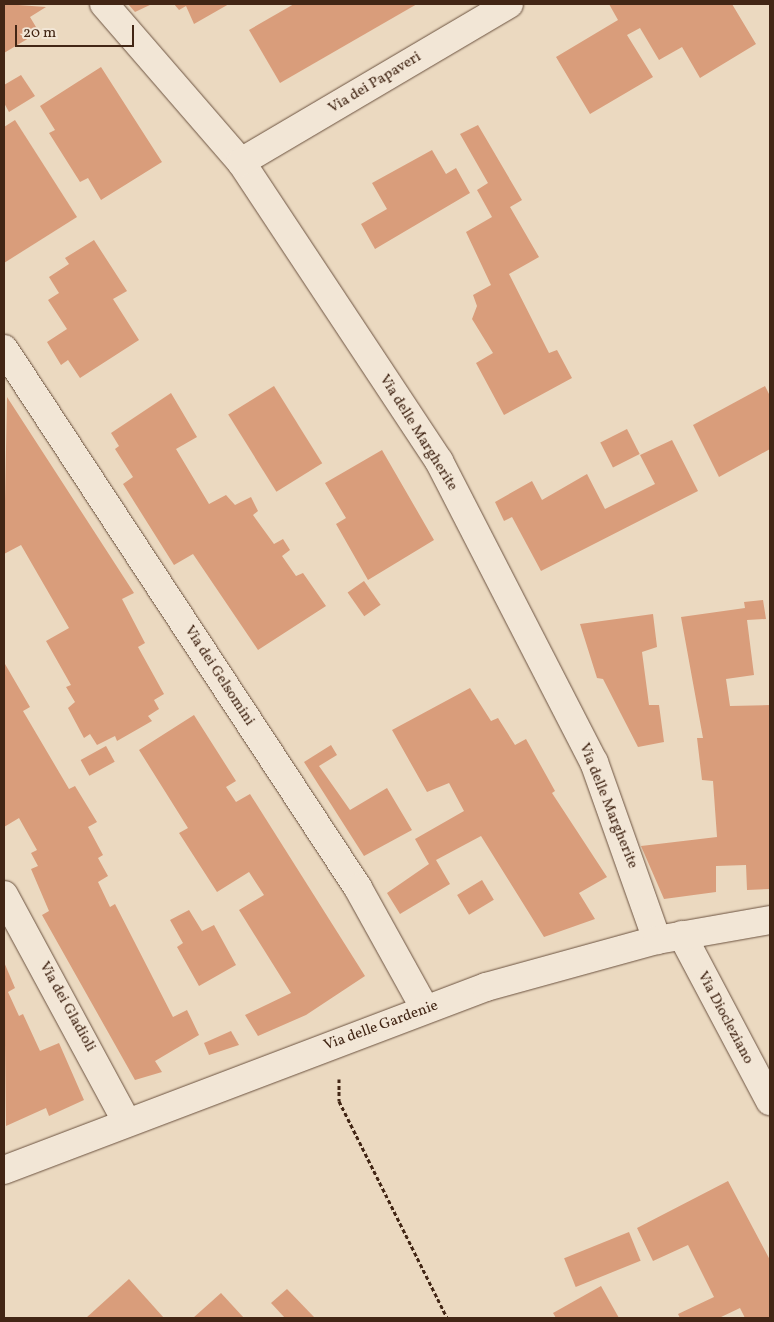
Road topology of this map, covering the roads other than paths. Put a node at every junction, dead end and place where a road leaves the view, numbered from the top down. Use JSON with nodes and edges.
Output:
{"nodes":[{"id":1,"x":104,"y":4,"type":"edge"},
{"id":2,"x":509,"y":4,"type":"edge"},
{"id":3,"x":241,"y":162,"type":"junction"},
{"id":4,"x":4,"y":349,"type":"edge"},
{"id":5,"x":4,"y":894,"type":"edge"},
{"id":6,"x":770,"y":920,"type":"edge"},
{"id":7,"x":669,"y":938,"type":"junction"},
{"id":8,"x":425,"y":1009,"type":"junction"},
{"id":9,"x":770,"y":1101,"type":"edge"},
{"id":10,"x":126,"y":1121,"type":"junction"},
{"id":11,"x":4,"y":1170,"type":"edge"}],
"edges":[{"from":1,"to":3,"type":"street","name":"Via delle Margherite"},
{"from":2,"to":3,"type":"street","name":"Via dei Papaveri"},
{"from":3,"to":7,"type":"street","name":"Via delle Margherite"},
{"from":4,"to":8,"type":"street","name":"Via dei Gelsomini"},
{"from":5,"to":10,"type":"street","name":"Via dei Gladioli"},
{"from":6,"to":7,"type":"street","name":"Via delle Gardenie"},
{"from":7,"to":8,"type":"street","name":"Via delle Gardenie"},
{"from":7,"to":9,"type":"street","name":"Via Diocleziano"},
{"from":8,"to":10,"type":"street","name":"Via delle Gardenie"},
{"from":10,"to":11,"type":"street","name":"Via delle Gardenie"}]}
